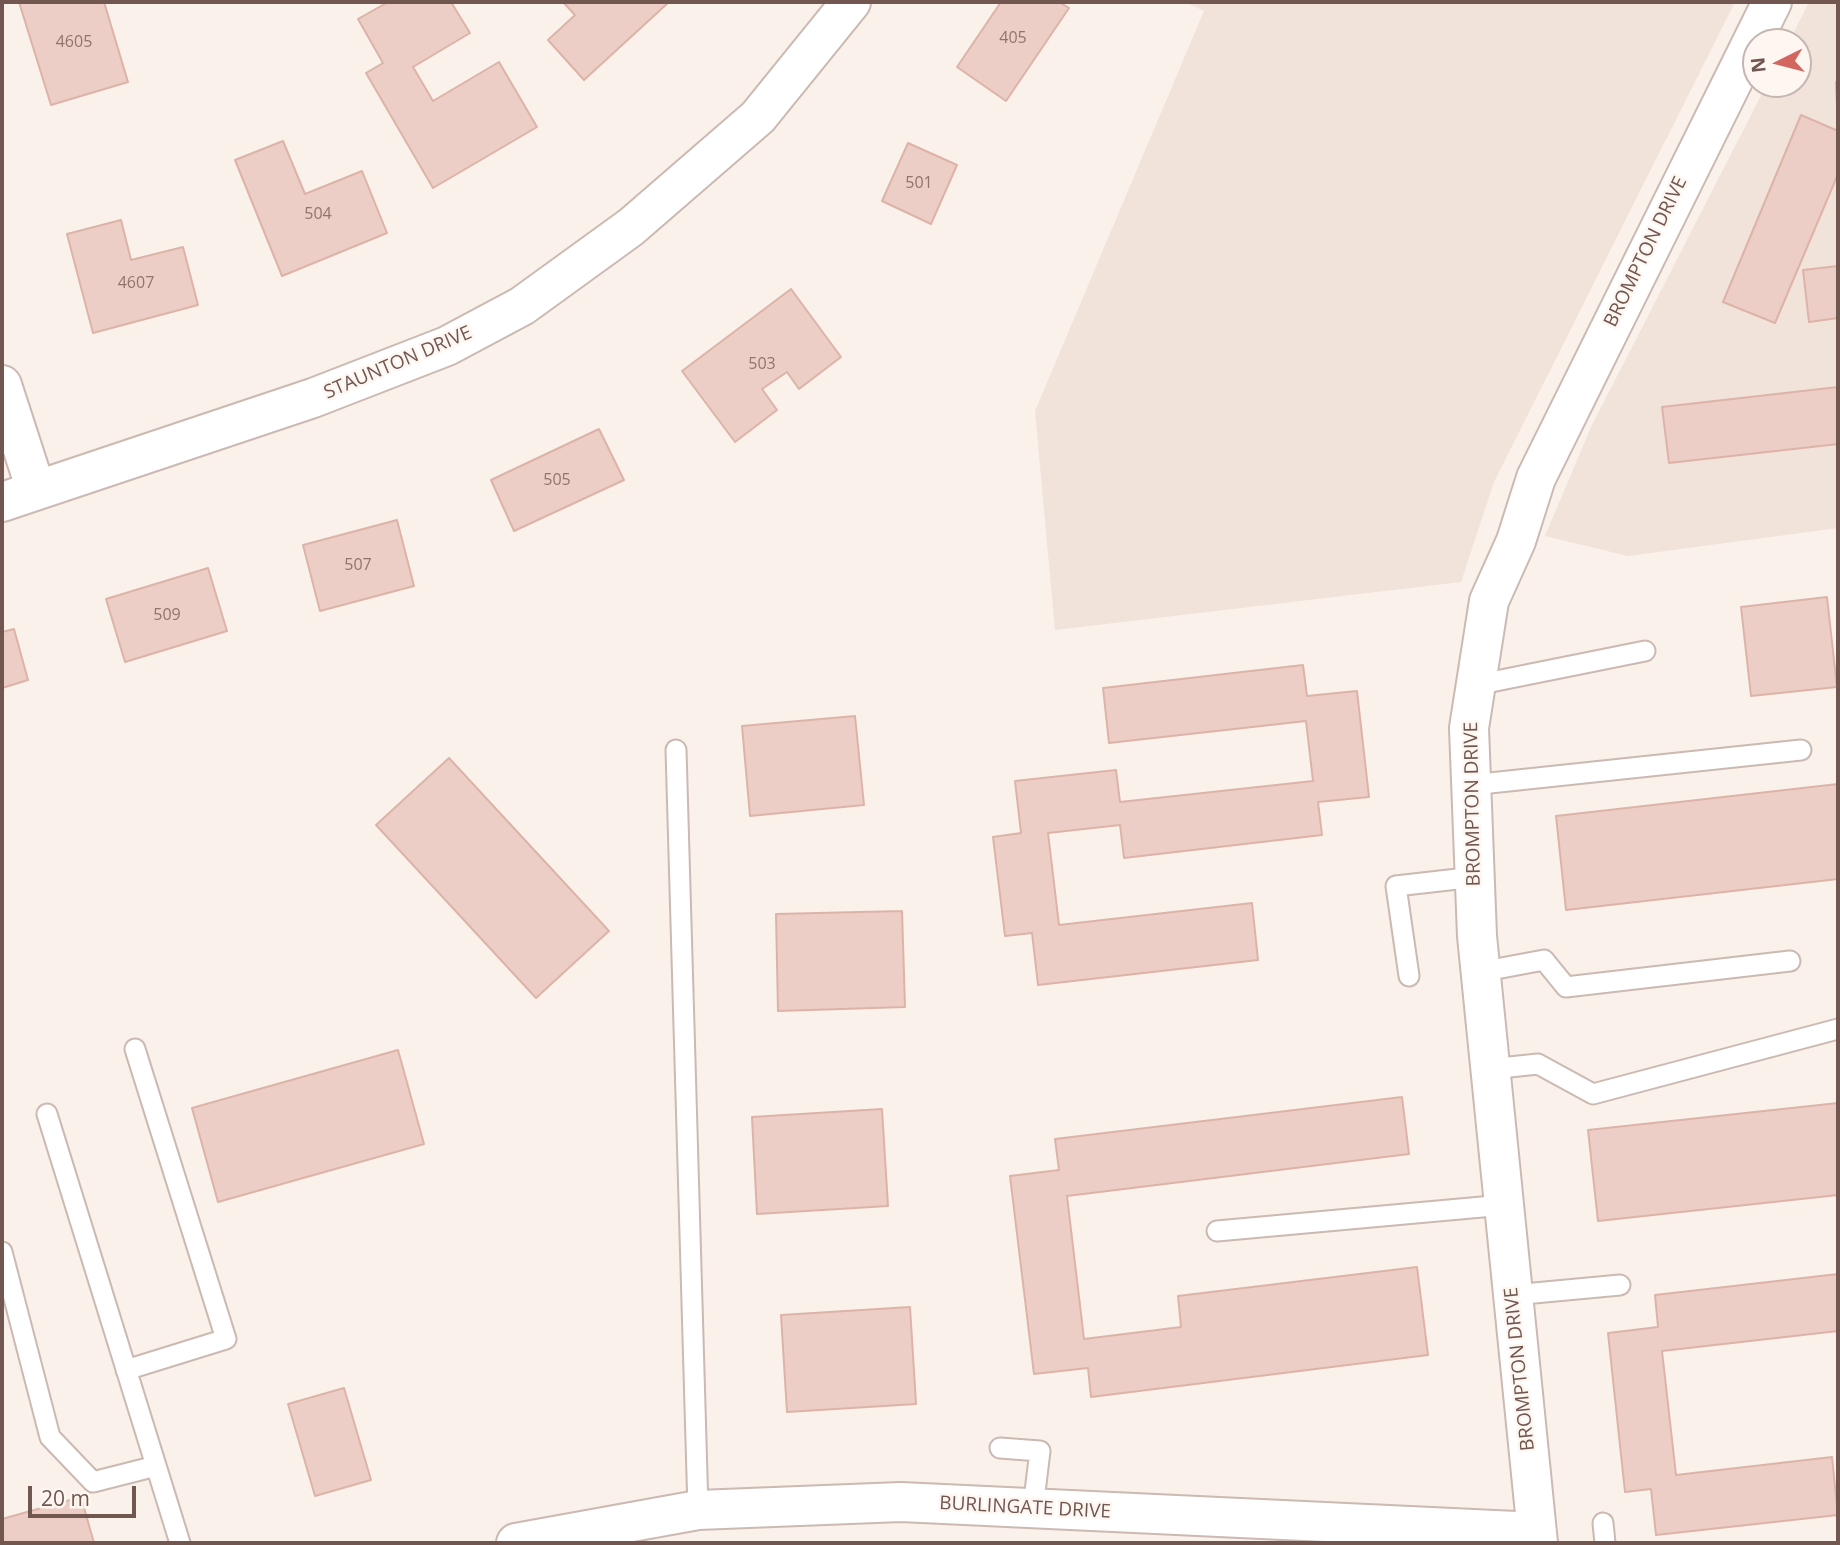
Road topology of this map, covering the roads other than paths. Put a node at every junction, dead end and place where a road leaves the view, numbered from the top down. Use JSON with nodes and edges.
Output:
{"nodes":[{"id":1,"x":851,"y":2,"type":"edge"},
{"id":2,"x":1772,"y":2,"type":"edge"},
{"id":3,"x":2,"y":385,"type":"edge"},
{"id":4,"x":19,"y":496,"type":"edge"},
{"id":5,"x":1645,"y":651,"type":"dead end"},
{"id":6,"x":1476,"y":685,"type":"junction"},
{"id":7,"x":676,"y":750,"type":"dead end"},
{"id":8,"x":1801,"y":750,"type":"dead end"},
{"id":9,"x":1471,"y":785,"type":"junction"},
{"id":10,"x":1475,"y":877,"type":"junction"},
{"id":11,"x":1790,"y":961,"type":"dead end"},
{"id":12,"x":1480,"y":972,"type":"junction"},
{"id":13,"x":1409,"y":976,"type":"dead end"},
{"id":14,"x":1838,"y":1029,"type":"edge"},
{"id":15,"x":135,"y":1049,"type":"dead end"},
{"id":16,"x":1490,"y":1069,"type":"junction"},
{"id":17,"x":47,"y":1114,"type":"dead end"},
{"id":18,"x":1504,"y":1205,"type":"junction"},
{"id":19,"x":1217,"y":1231,"type":"dead end"},
{"id":20,"x":2,"y":1252,"type":"edge"},
{"id":21,"x":1620,"y":1284,"type":"dead end"},
{"id":22,"x":1513,"y":1295,"type":"junction"},
{"id":23,"x":126,"y":1370,"type":"junction"},
{"id":24,"x":1000,"y":1448,"type":"dead end"},
{"id":25,"x":1040,"y":1451,"type":"junction"},
{"id":26,"x":1060,"y":1453,"type":"dead end"},
{"id":27,"x":156,"y":1466,"type":"junction"},
{"id":28,"x":1034,"y":1508,"type":"junction"},
{"id":29,"x":698,"y":1510,"type":"junction"},
{"id":30,"x":1603,"y":1523,"type":"dead end"},
{"id":31,"x":1538,"y":1538,"type":"edge"},
{"id":32,"x":180,"y":1543,"type":"edge"},
{"id":33,"x":516,"y":1543,"type":"edge"},
{"id":34,"x":1605,"y":1543,"type":"edge"}],
"edges":[{"from":1,"to":4,"type":"street","name":"STAUNTON DRIVE"},
{"from":2,"to":6,"type":"street","name":"BROMPTON DRIVE"},
{"from":3,"to":4,"type":"street"},
{"from":5,"to":6,"type":"lane"},
{"from":6,"to":9,"type":"street","name":"BROMPTON DRIVE"},
{"from":7,"to":29,"type":"lane"},
{"from":8,"to":9,"type":"lane"},
{"from":9,"to":10,"type":"street","name":"BROMPTON DRIVE"},
{"from":10,"to":12,"type":"street","name":"BROMPTON DRIVE"},
{"from":10,"to":13,"type":"lane"},
{"from":11,"to":12,"type":"lane"},
{"from":12,"to":16,"type":"street","name":"BROMPTON DRIVE"},
{"from":14,"to":16,"type":"lane"},
{"from":15,"to":23,"type":"lane"},
{"from":16,"to":18,"type":"street","name":"BROMPTON DRIVE"},
{"from":17,"to":23,"type":"lane"},
{"from":18,"to":19,"type":"lane"},
{"from":18,"to":22,"type":"street","name":"BROMPTON DRIVE"},
{"from":20,"to":27,"type":"lane"},
{"from":21,"to":22,"type":"lane"},
{"from":22,"to":31,"type":"street","name":"BROMPTON DRIVE"},
{"from":23,"to":27,"type":"lane"},
{"from":24,"to":25,"type":"lane"},
{"from":25,"to":26,"type":"lane"},
{"from":25,"to":28,"type":"lane"},
{"from":27,"to":32,"type":"lane"},
{"from":28,"to":29,"type":"street","name":"BURLINGATE DRIVE"},
{"from":28,"to":31,"type":"street","name":"BURLINGATE DRIVE"},
{"from":29,"to":33,"type":"street","name":"BURLINGATE DRIVE"},
{"from":30,"to":34,"type":"lane"}]}
